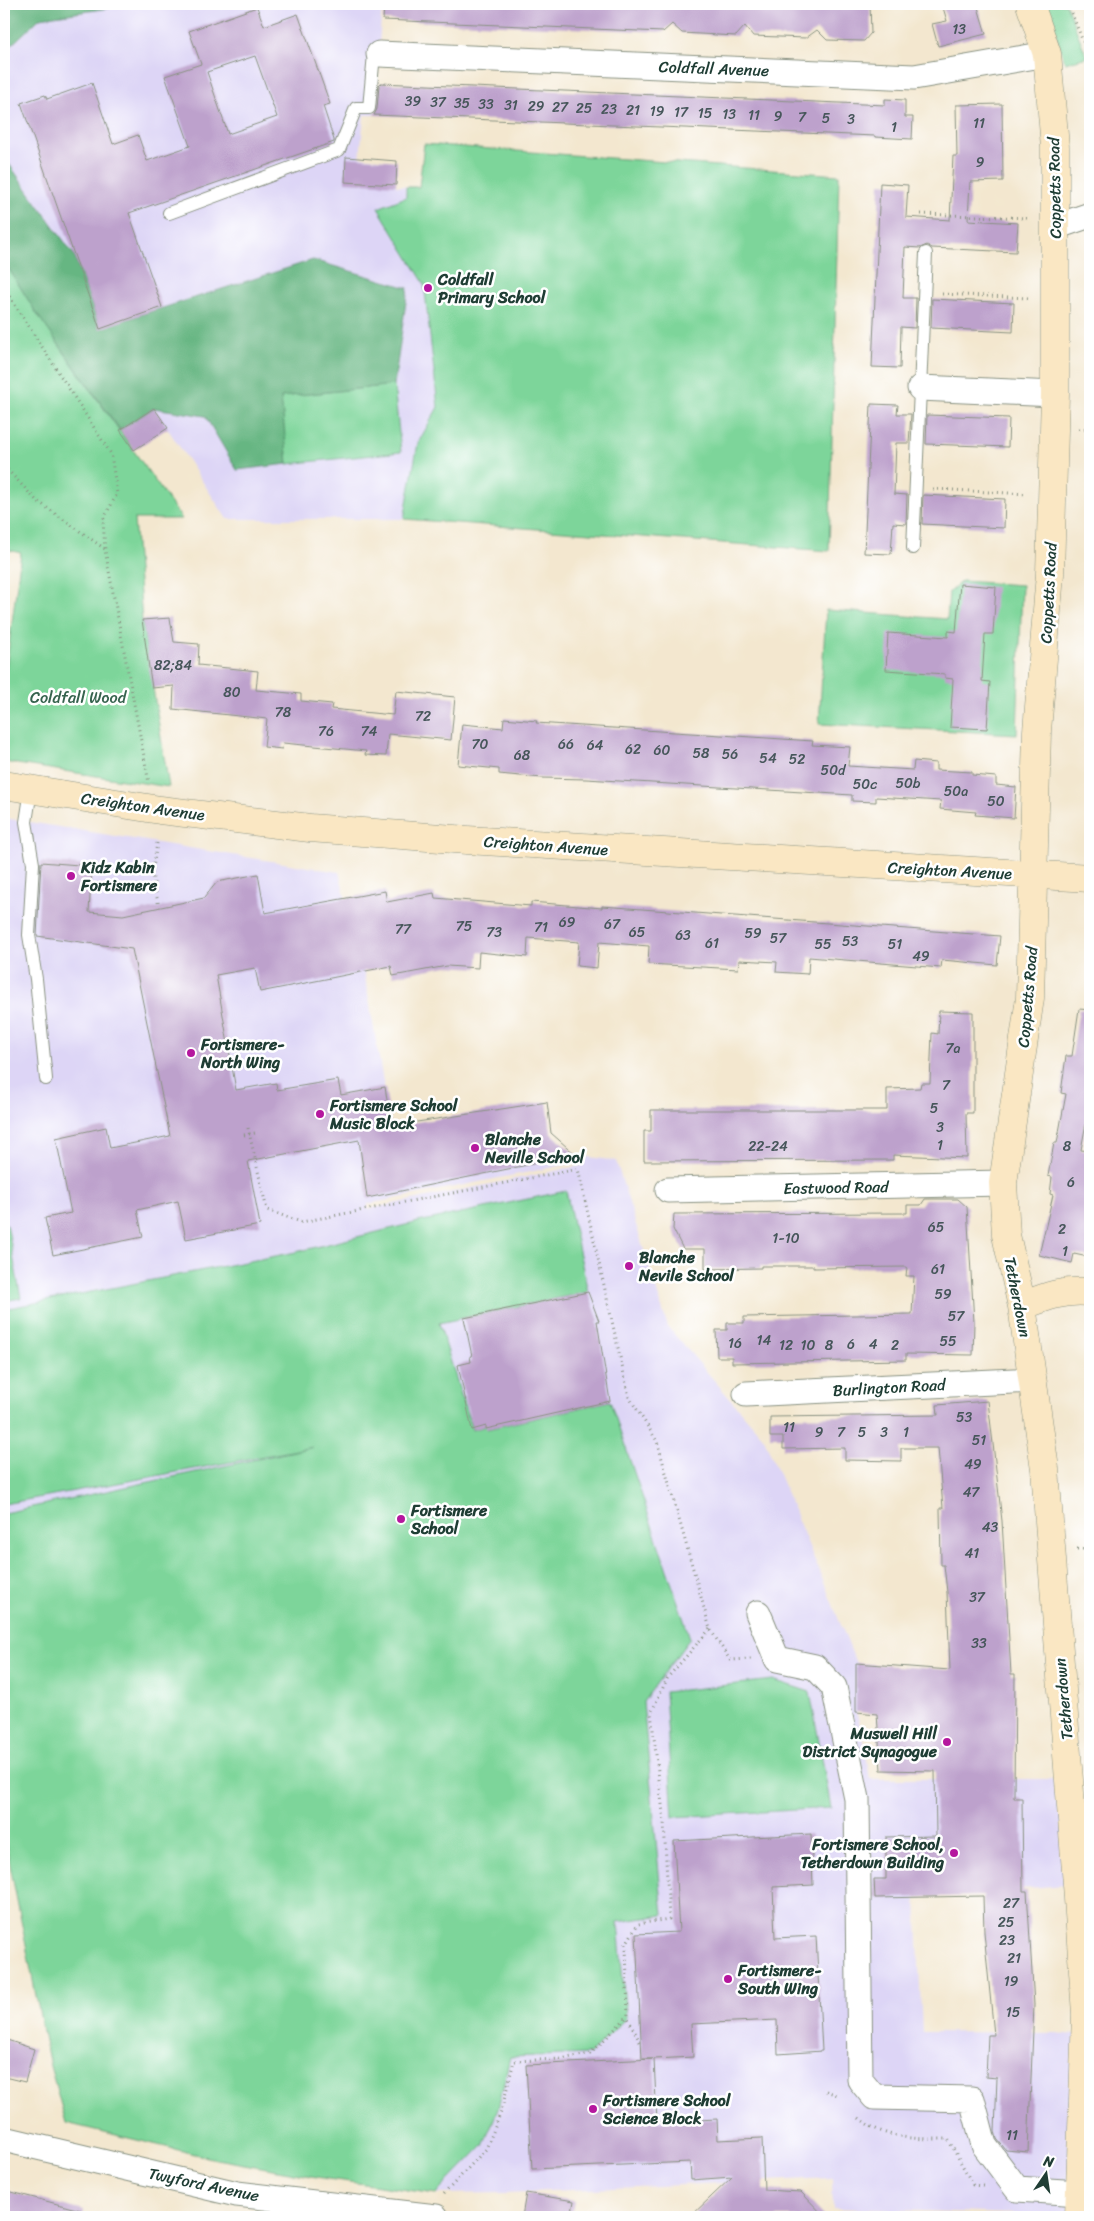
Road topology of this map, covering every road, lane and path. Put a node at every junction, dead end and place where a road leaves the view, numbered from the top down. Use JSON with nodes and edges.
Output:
{"nodes":[{"id":1,"x":1030,"y":4,"type":"edge"},
{"id":2,"x":1068,"y":4,"type":"edge"},
{"id":3,"x":1084,"y":44,"type":"dead end"},
{"id":4,"x":379,"y":54,"type":"joint"},
{"id":5,"x":1047,"y":54,"type":"junction"},
{"id":6,"x":169,"y":213,"type":"dead end"},
{"id":7,"x":921,"y":214,"type":"dead end"},
{"id":8,"x":1090,"y":214,"type":"edge"},
{"id":9,"x":1045,"y":222,"type":"junction"},
{"id":10,"x":926,"y":253,"type":"dead end"},
{"id":11,"x":4,"y":288,"type":"edge"},
{"id":12,"x":924,"y":293,"type":"junction"},
{"id":13,"x":1022,"y":297,"type":"dead end"},
{"id":14,"x":920,"y":388,"type":"junction"},
{"id":15,"x":1055,"y":394,"type":"junction"},
{"id":16,"x":4,"y":466,"type":"edge"},
{"id":17,"x":915,"y":489,"type":"junction"},
{"id":18,"x":1053,"y":495,"type":"junction"},
{"id":19,"x":913,"y":548,"type":"dead end"},
{"id":20,"x":105,"y":550,"type":"junction"},
{"id":21,"x":4,"y":785,"type":"edge"},
{"id":22,"x":149,"y":786,"type":"dead end"},
{"id":23,"x":31,"y":790,"type":"junction"},
{"id":24,"x":157,"y":843,"type":"dead end"},
{"id":25,"x":1034,"y":874,"type":"junction"},
{"id":26,"x":1090,"y":878,"type":"edge"},
{"id":27,"x":159,"y":907,"type":"dead end"},
{"id":28,"x":46,"y":1078,"type":"dead end"},
{"id":29,"x":248,"y":1128,"type":"dead end"},
{"id":30,"x":255,"y":1134,"type":"dead end"},
{"id":31,"x":250,"y":1135,"type":"junction"},
{"id":32,"x":244,"y":1136,"type":"dead end"},
{"id":33,"x":1003,"y":1183,"type":"junction"},
{"id":34,"x":668,"y":1190,"type":"dead end"},
{"id":35,"x":1090,"y":1292,"type":"edge"},
{"id":36,"x":1022,"y":1306,"type":"junction"},
{"id":37,"x":1033,"y":1380,"type":"junction"},
{"id":38,"x":746,"y":1394,"type":"dead end"},
{"id":39,"x":758,"y":1613,"type":"dead end"},
{"id":40,"x":710,"y":1630,"type":"junction"},
{"id":41,"x":777,"y":1658,"type":"junction"},
{"id":42,"x":1088,"y":2014,"type":"edge"},
{"id":43,"x":626,"y":2018,"type":"dead end"},
{"id":44,"x":640,"y":2042,"type":"dead end"},
{"id":45,"x":826,"y":2091,"type":"dead end"},
{"id":46,"x":848,"y":2099,"type":"dead end"},
{"id":47,"x":855,"y":2112,"type":"dead end"},
{"id":48,"x":4,"y":2139,"type":"edge"},
{"id":49,"x":1017,"y":2189,"type":"junction"},
{"id":50,"x":1079,"y":2205,"type":"edge"},
{"id":51,"x":431,"y":2217,"type":"edge"}],
"edges":[{"from":1,"to":5,"type":"street","name":"Coppetts Road"},
{"from":2,"to":3,"type":"path"},
{"from":4,"to":5,"type":"street","name":"Coldfall Avenue"},
{"from":4,"to":6,"type":"lane"},
{"from":5,"to":9,"type":"street","name":"Coppetts Road"},
{"from":7,"to":9,"type":"path"},
{"from":8,"to":9,"type":"street"},
{"from":9,"to":15,"type":"street","name":"Coppetts Road"},
{"from":10,"to":12,"type":"lane"},
{"from":11,"to":20,"type":"path"},
{"from":12,"to":13,"type":"path"},
{"from":12,"to":14,"type":"lane"},
{"from":14,"to":15,"type":"street"},
{"from":14,"to":17,"type":"lane"},
{"from":15,"to":18,"type":"street","name":"Coppetts Road"},
{"from":16,"to":20,"type":"path"},
{"from":17,"to":18,"type":"path"},
{"from":17,"to":19,"type":"lane"},
{"from":18,"to":25,"type":"street","name":"Coppetts Road"},
{"from":20,"to":22,"type":"path"},
{"from":21,"to":23,"type":"street","name":"Creighton Avenue"},
{"from":23,"to":25,"type":"street","name":"Creighton Avenue"},
{"from":23,"to":28,"type":"lane"},
{"from":24,"to":27,"type":"path"},
{"from":25,"to":26,"type":"street","name":"Creighton Avenue"},
{"from":25,"to":33,"type":"street","name":"Coppetts Road"},
{"from":29,"to":31,"type":"path"},
{"from":30,"to":31,"type":"path"},
{"from":31,"to":32,"type":"path"},
{"from":31,"to":40,"type":"path"},
{"from":33,"to":34,"type":"street","name":"Eastwood Road"},
{"from":33,"to":36,"type":"street","name":"Tetherdown"},
{"from":35,"to":36,"type":"street"},
{"from":36,"to":37,"type":"street","name":"Tetherdown"},
{"from":37,"to":38,"type":"street","name":"Burlington Road"},
{"from":37,"to":42,"type":"street","name":"Tetherdown"},
{"from":39,"to":41,"type":"street"},
{"from":40,"to":41,"type":"path"},
{"from":40,"to":44,"type":"path"},
{"from":41,"to":49,"type":"street"},
{"from":42,"to":50,"type":"street","name":"Tetherdown"},
{"from":43,"to":51,"type":"path"},
{"from":45,"to":46,"type":"path"},
{"from":47,"to":49,"type":"path"},
{"from":48,"to":51,"type":"street","name":"Twyford Avenue"},
{"from":49,"to":50,"type":"street"}]}
